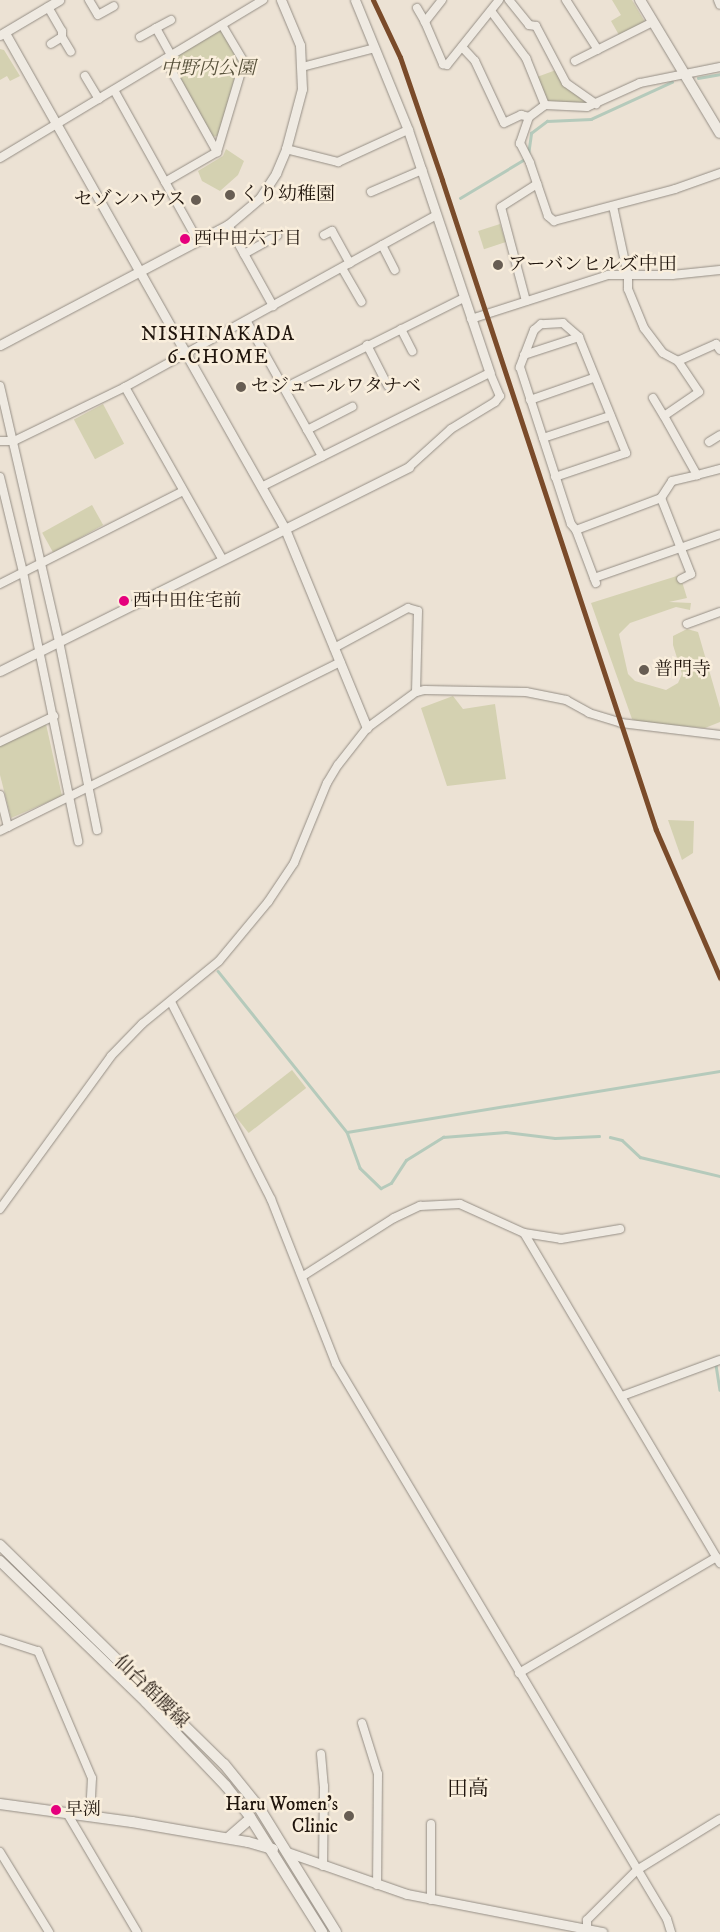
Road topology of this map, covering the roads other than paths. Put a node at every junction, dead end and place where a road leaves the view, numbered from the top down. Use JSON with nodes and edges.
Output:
{"nodes":[{"id":1,"x":59,"y":0,"type":"edge"},
{"id":2,"x":89,"y":0,"type":"edge"},
{"id":3,"x":263,"y":0,"type":"edge"},
{"id":4,"x":281,"y":0,"type":"edge"},
{"id":5,"x":355,"y":0,"type":"edge"},
{"id":6,"x":442,"y":0,"type":"edge"},
{"id":7,"x":499,"y":0,"type":"edge"},
{"id":8,"x":509,"y":0,"type":"edge"},
{"id":9,"x":566,"y":0,"type":"edge"},
{"id":10,"x":640,"y":0,"type":"edge"},
{"id":11,"x":718,"y":0,"type":"edge"},
{"id":12,"x":720,"y":5,"type":"edge"},
{"id":13,"x":114,"y":6,"type":"dead end"},
{"id":14,"x":48,"y":7,"type":"junction"},
{"id":15,"x":417,"y":8,"type":"dead end"},
{"id":16,"x":491,"y":11,"type":"junction"},
{"id":17,"x":171,"y":20,"type":"dead end"},
{"id":18,"x":425,"y":22,"type":"junction"},
{"id":19,"x":653,"y":22,"type":"junction"},
{"id":20,"x":222,"y":25,"type":"junction"},
{"id":21,"x":156,"y":28,"type":"junction"},
{"id":22,"x":2,"y":34,"type":"edge"},
{"id":23,"x":62,"y":37,"type":"junction"},
{"id":24,"x":140,"y":37,"type":"dead end"},
{"id":25,"x":52,"y":44,"type":"dead end"},
{"id":26,"x":462,"y":46,"type":"junction"},
{"id":27,"x":376,"y":48,"type":"junction"},
{"id":28,"x":598,"y":50,"type":"junction"},
{"id":29,"x":71,"y":52,"type":"dead end"},
{"id":30,"x":168,"y":57,"type":"junction"},
{"id":31,"x":575,"y":61,"type":"dead end"},
{"id":32,"x":302,"y":67,"type":"junction"},
{"id":33,"x":720,"y":67,"type":"edge"},
{"id":34,"x":684,"y":72,"type":"junction"},
{"id":35,"x":85,"y":76,"type":"dead end"},
{"id":36,"x":114,"y":90,"type":"junction"},
{"id":37,"x":99,"y":99,"type":"junction"},
{"id":38,"x":596,"y":104,"type":"junction"},
{"id":39,"x":545,"y":105,"type":"junction"},
{"id":40,"x":529,"y":117,"type":"junction"},
{"id":41,"x":57,"y":124,"type":"junction"},
{"id":42,"x":408,"y":130,"type":"junction"},
{"id":43,"x":720,"y":133,"type":"edge"},
{"id":44,"x":286,"y":149,"type":"junction"},
{"id":45,"x":218,"y":152,"type":"junction"},
{"id":46,"x":0,"y":158,"type":"edge"},
{"id":47,"x":422,"y":170,"type":"junction"},
{"id":48,"x":720,"y":173,"type":"edge"},
{"id":49,"x":165,"y":182,"type":"junction"},
{"id":50,"x":537,"y":184,"type":"junction"},
{"id":51,"x":371,"y":192,"type":"dead end"},
{"id":52,"x":613,"y":206,"type":"junction"},
{"id":53,"x":436,"y":215,"type":"junction"},
{"id":54,"x":228,"y":225,"type":"junction"},
{"id":55,"x":324,"y":235,"type":"dead end"},
{"id":56,"x":277,"y":236,"type":"dead end"},
{"id":57,"x":198,"y":241,"type":"junction"},
{"id":58,"x":382,"y":245,"type":"junction"},
{"id":59,"x":244,"y":254,"type":"junction"},
{"id":60,"x":346,"y":265,"type":"junction"},
{"id":61,"x":140,"y":270,"type":"junction"},
{"id":62,"x":395,"y":270,"type":"dead end"},
{"id":63,"x":720,"y":270,"type":"edge"},
{"id":64,"x":628,"y":276,"type":"junction"},
{"id":65,"x":464,"y":298,"type":"junction"},
{"id":66,"x":526,"y":301,"type":"junction"},
{"id":67,"x":362,"y":302,"type":"dead end"},
{"id":68,"x":274,"y":306,"type":"junction"},
{"id":69,"x":471,"y":319,"type":"junction"},
{"id":70,"x":247,"y":322,"type":"junction"},
{"id":71,"x":401,"y":329,"type":"junction"},
{"id":72,"x":579,"y":337,"type":"junction"},
{"id":73,"x":0,"y":345,"type":"edge"},
{"id":74,"x":367,"y":345,"type":"junction"},
{"id":75,"x":720,"y":350,"type":"edge"},
{"id":76,"x":412,"y":352,"type":"dead end"},
{"id":77,"x":187,"y":355,"type":"junction"},
{"id":78,"x":524,"y":355,"type":"junction"},
{"id":79,"x":678,"y":361,"type":"junction"},
{"id":80,"x":490,"y":373,"type":"junction"},
{"id":81,"x":593,"y":378,"type":"junction"},
{"id":82,"x":0,"y":386,"type":"edge"},
{"id":83,"x":388,"y":386,"type":"dead end"},
{"id":84,"x":125,"y":387,"type":"junction"},
{"id":85,"x":284,"y":388,"type":"junction"},
{"id":86,"x":653,"y":398,"type":"dead end"},
{"id":87,"x":530,"y":400,"type":"junction"},
{"id":88,"x":352,"y":407,"type":"dead end"},
{"id":89,"x":610,"y":416,"type":"junction"},
{"id":90,"x":664,"y":416,"type":"junction"},
{"id":91,"x":307,"y":430,"type":"junction"},
{"id":92,"x":720,"y":435,"type":"edge"},
{"id":93,"x":543,"y":438,"type":"junction"},
{"id":94,"x":0,"y":441,"type":"edge"},
{"id":95,"x":14,"y":441,"type":"junction"},
{"id":96,"x":709,"y":442,"type":"dead end"},
{"id":97,"x":322,"y":456,"type":"junction"},
{"id":98,"x":409,"y":467,"type":"joint"},
{"id":99,"x":720,"y":469,"type":"edge"},
{"id":100,"x":697,"y":475,"type":"junction"},
{"id":101,"x":555,"y":477,"type":"junction"},
{"id":102,"x":0,"y":478,"type":"edge"},
{"id":103,"x":263,"y":486,"type":"junction"},
{"id":104,"x":184,"y":491,"type":"junction"},
{"id":105,"x":661,"y":498,"type":"junction"},
{"id":106,"x":4,"y":511,"type":"edge"},
{"id":107,"x":285,"y":529,"type":"junction"},
{"id":108,"x":576,"y":530,"type":"junction"},
{"id":109,"x":720,"y":534,"type":"edge"},
{"id":110,"x":681,"y":548,"type":"junction"},
{"id":111,"x":223,"y":560,"type":"junction"},
{"id":112,"x":41,"y":563,"type":"junction"},
{"id":113,"x":23,"y":572,"type":"junction"},
{"id":114,"x":681,"y":579,"type":"dead end"},
{"id":115,"x":0,"y":584,"type":"edge"},
{"id":116,"x":720,"y":612,"type":"edge"},
{"id":117,"x":687,"y":624,"type":"dead end"},
{"id":118,"x":59,"y":641,"type":"junction"},
{"id":119,"x":334,"y":648,"type":"junction"},
{"id":120,"x":40,"y":651,"type":"junction"},
{"id":121,"x":340,"y":662,"type":"junction"},
{"id":122,"x":0,"y":671,"type":"edge"},
{"id":123,"x":416,"y":692,"type":"junction"},
{"id":124,"x":54,"y":716,"type":"junction"},
{"id":125,"x":368,"y":728,"type":"junction"},
{"id":126,"x":720,"y":735,"type":"edge"},
{"id":127,"x":0,"y":742,"type":"edge"},
{"id":128,"x":89,"y":787,"type":"junction"},
{"id":129,"x":0,"y":795,"type":"edge"},
{"id":130,"x":70,"y":797,"type":"junction"},
{"id":131,"x":8,"y":827,"type":"junction"},
{"id":132,"x":97,"y":830,"type":"dead end"},
{"id":133,"x":0,"y":832,"type":"edge"},
{"id":134,"x":78,"y":841,"type":"dead end"},
{"id":135,"x":171,"y":1002,"type":"junction"},
{"id":136,"x":0,"y":1208,"type":"edge"},
{"id":137,"x":620,"y":1229,"type":"dead end"},
{"id":138,"x":524,"y":1233,"type":"junction"},
{"id":139,"x":302,"y":1276,"type":"junction"},
{"id":140,"x":720,"y":1360,"type":"edge"},
{"id":141,"x":622,"y":1396,"type":"junction"},
{"id":142,"x":0,"y":1545,"type":"edge"},
{"id":143,"x":718,"y":1560,"type":"edge"},
{"id":144,"x":0,"y":1561,"type":"edge"},
{"id":145,"x":0,"y":1639,"type":"edge"},
{"id":146,"x":520,"y":1673,"type":"junction"},
{"id":147,"x":362,"y":1723,"type":"dead end"},
{"id":148,"x":322,"y":1754,"type":"dead end"},
{"id":149,"x":0,"y":1804,"type":"edge"},
{"id":150,"x":66,"y":1813,"type":"junction"},
{"id":151,"x":90,"y":1816,"type":"junction"},
{"id":152,"x":251,"y":1818,"type":"junction"},
{"id":153,"x":720,"y":1819,"type":"edge"},
{"id":154,"x":430,"y":1824,"type":"dead end"},
{"id":155,"x":228,"y":1838,"type":"junction"},
{"id":156,"x":271,"y":1849,"type":"junction"},
{"id":157,"x":0,"y":1852,"type":"edge"},
{"id":158,"x":287,"y":1852,"type":"junction"},
{"id":159,"x":323,"y":1866,"type":"junction"},
{"id":160,"x":637,"y":1870,"type":"junction"},
{"id":161,"x":376,"y":1885,"type":"junction"},
{"id":162,"x":431,"y":1900,"type":"junction"},
{"id":163,"x":586,"y":1931,"type":"edge"},
{"id":164,"x":49,"y":1932,"type":"edge"},
{"id":165,"x":137,"y":1932,"type":"edge"},
{"id":166,"x":322,"y":1932,"type":"edge"},
{"id":167,"x":336,"y":1932,"type":"edge"},
{"id":168,"x":602,"y":1932,"type":"edge"},
{"id":169,"x":671,"y":1932,"type":"edge"}],
"edges":[{"from":1,"to":14,"type":"street"},
{"from":2,"to":13,"type":"street"},
{"from":3,"to":20,"type":"street"},
{"from":4,"to":32,"type":"street"},
{"from":5,"to":27,"type":"street"},
{"from":6,"to":18,"type":"street"},
{"from":7,"to":16,"type":"street"},
{"from":8,"to":38,"type":"street"},
{"from":9,"to":28,"type":"street"},
{"from":10,"to":19,"type":"main road"},
{"from":11,"to":12,"type":"street"},
{"from":14,"to":22,"type":"street"},
{"from":14,"to":23,"type":"street"},
{"from":15,"to":18,"type":"street"},
{"from":16,"to":26,"type":"street"},
{"from":16,"to":39,"type":"street"},
{"from":17,"to":21,"type":"street"},
{"from":18,"to":26,"type":"street"},
{"from":19,"to":28,"type":"street"},
{"from":19,"to":34,"type":"main road"},
{"from":20,"to":30,"type":"street"},
{"from":20,"to":45,"type":"street"},
{"from":21,"to":24,"type":"street"},
{"from":21,"to":30,"type":"street"},
{"from":22,"to":41,"type":"street"},
{"from":23,"to":25,"type":"street"},
{"from":23,"to":29,"type":"street"},
{"from":26,"to":40,"type":"street"},
{"from":27,"to":32,"type":"street"},
{"from":27,"to":42,"type":"street"},
{"from":28,"to":31,"type":"street"},
{"from":30,"to":36,"type":"street"},
{"from":30,"to":45,"type":"street"},
{"from":32,"to":44,"type":"street"},
{"from":33,"to":34,"type":"street"},
{"from":34,"to":38,"type":"street"},
{"from":34,"to":43,"type":"main road"},
{"from":35,"to":37,"type":"street"},
{"from":36,"to":37,"type":"street"},
{"from":36,"to":49,"type":"street"},
{"from":37,"to":41,"type":"street"},
{"from":38,"to":39,"type":"street"},
{"from":39,"to":40,"type":"street"},
{"from":40,"to":50,"type":"street"},
{"from":41,"to":46,"type":"street"},
{"from":41,"to":61,"type":"street"},
{"from":42,"to":44,"type":"street"},
{"from":42,"to":47,"type":"street"},
{"from":44,"to":54,"type":"street"},
{"from":45,"to":49,"type":"street"},
{"from":47,"to":51,"type":"street"},
{"from":47,"to":53,"type":"street"},
{"from":48,"to":52,"type":"street"},
{"from":49,"to":57,"type":"street"},
{"from":50,"to":52,"type":"street"},
{"from":50,"to":66,"type":"street"},
{"from":52,"to":64,"type":"street"},
{"from":53,"to":58,"type":"street"},
{"from":53,"to":65,"type":"street"},
{"from":54,"to":57,"type":"street"},
{"from":54,"to":59,"type":"street"},
{"from":55,"to":60,"type":"street"},
{"from":56,"to":59,"type":"street"},
{"from":57,"to":61,"type":"street"},
{"from":58,"to":60,"type":"street"},
{"from":58,"to":62,"type":"street"},
{"from":59,"to":68,"type":"street"},
{"from":60,"to":67,"type":"street"},
{"from":60,"to":68,"type":"street"},
{"from":61,"to":73,"type":"street"},
{"from":61,"to":77,"type":"street"},
{"from":63,"to":64,"type":"street"},
{"from":64,"to":66,"type":"street"},
{"from":64,"to":79,"type":"street"},
{"from":65,"to":69,"type":"street"},
{"from":65,"to":71,"type":"street"},
{"from":66,"to":69,"type":"street"},
{"from":68,"to":70,"type":"street"},
{"from":69,"to":80,"type":"street"},
{"from":70,"to":77,"type":"street"},
{"from":70,"to":85,"type":"street"},
{"from":71,"to":74,"type":"street"},
{"from":71,"to":76,"type":"street"},
{"from":72,"to":78,"type":"street"},
{"from":72,"to":78,"type":"street"},
{"from":72,"to":81,"type":"street"},
{"from":74,"to":83,"type":"street"},
{"from":74,"to":85,"type":"street"},
{"from":75,"to":79,"type":"street"},
{"from":77,"to":84,"type":"street"},
{"from":77,"to":103,"type":"street"},
{"from":78,"to":87,"type":"street"},
{"from":79,"to":90,"type":"street"},
{"from":80,"to":97,"type":"street"},
{"from":80,"to":98,"type":"street"},
{"from":81,"to":87,"type":"street"},
{"from":81,"to":89,"type":"street"},
{"from":82,"to":95,"type":"street"},
{"from":84,"to":95,"type":"street"},
{"from":84,"to":104,"type":"street"},
{"from":85,"to":91,"type":"street"},
{"from":86,"to":90,"type":"street"},
{"from":87,"to":93,"type":"street"},
{"from":88,"to":91,"type":"street"},
{"from":89,"to":93,"type":"street"},
{"from":89,"to":101,"type":"street"},
{"from":90,"to":100,"type":"street"},
{"from":91,"to":97,"type":"street"},
{"from":92,"to":96,"type":"street"},
{"from":93,"to":101,"type":"street"},
{"from":94,"to":95,"type":"street"},
{"from":95,"to":112,"type":"street"},
{"from":97,"to":103,"type":"street"},
{"from":98,"to":107,"type":"street"},
{"from":99,"to":100,"type":"street"},
{"from":100,"to":105,"type":"street"},
{"from":101,"to":108,"type":"street"},
{"from":102,"to":106,"type":"street"},
{"from":103,"to":107,"type":"street"},
{"from":104,"to":111,"type":"street"},
{"from":104,"to":112,"type":"street"},
{"from":105,"to":108,"type":"street"},
{"from":105,"to":110,"type":"street"},
{"from":106,"to":113,"type":"street"},
{"from":107,"to":111,"type":"street"},
{"from":107,"to":119,"type":"street"},
{"from":108,"to":110,"type":"street"},
{"from":109,"to":110,"type":"street"},
{"from":110,"to":114,"type":"street"},
{"from":111,"to":118,"type":"street"},
{"from":112,"to":113,"type":"street"},
{"from":112,"to":118,"type":"street"},
{"from":113,"to":115,"type":"street"},
{"from":113,"to":120,"type":"street"},
{"from":116,"to":117,"type":"street"},
{"from":118,"to":120,"type":"street"},
{"from":118,"to":128,"type":"street"},
{"from":119,"to":121,"type":"street"},
{"from":119,"to":123,"type":"street"},
{"from":120,"to":122,"type":"street"},
{"from":120,"to":124,"type":"street"},
{"from":121,"to":125,"type":"street"},
{"from":121,"to":128,"type":"street"},
{"from":123,"to":125,"type":"street"},
{"from":123,"to":126,"type":"street"},
{"from":124,"to":127,"type":"street"},
{"from":124,"to":130,"type":"street"},
{"from":125,"to":135,"type":"street"},
{"from":128,"to":130,"type":"street"},
{"from":128,"to":132,"type":"street"},
{"from":129,"to":131,"type":"street"},
{"from":130,"to":131,"type":"street"},
{"from":130,"to":134,"type":"street"},
{"from":131,"to":133,"type":"street"},
{"from":135,"to":136,"type":"street"},
{"from":135,"to":139,"type":"street"},
{"from":137,"to":138,"type":"street"},
{"from":138,"to":139,"type":"street"},
{"from":138,"to":141,"type":"street"},
{"from":139,"to":146,"type":"street"},
{"from":140,"to":141,"type":"street"},
{"from":141,"to":143,"type":"street"},
{"from":142,"to":158,"type":"main road","name":"仙台館腰線"},
{"from":143,"to":146,"type":"street"},
{"from":144,"to":152,"type":"main road","name":"仙台館腰線"},
{"from":145,"to":151,"type":"street"},
{"from":146,"to":160,"type":"street"},
{"from":147,"to":161,"type":"street"},
{"from":148,"to":159,"type":"street"},
{"from":149,"to":150,"type":"main road"},
{"from":150,"to":151,"type":"main road"},
{"from":150,"to":165,"type":"street"},
{"from":151,"to":155,"type":"main road"},
{"from":152,"to":155,"type":"main road"},
{"from":152,"to":156,"type":"main road","name":"仙台館腰線"},
{"from":153,"to":160,"type":"street"},
{"from":154,"to":162,"type":"street"},
{"from":155,"to":156,"type":"main road"},
{"from":156,"to":158,"type":"main road"},
{"from":156,"to":166,"type":"main road","name":"仙台館腰線"},
{"from":157,"to":164,"type":"street"},
{"from":158,"to":159,"type":"street"},
{"from":158,"to":167,"type":"main road","name":"仙台館腰線"},
{"from":159,"to":161,"type":"street"},
{"from":160,"to":163,"type":"street"},
{"from":160,"to":169,"type":"street"},
{"from":161,"to":162,"type":"street"},
{"from":162,"to":163,"type":"street"},
{"from":163,"to":168,"type":"street"}]}
